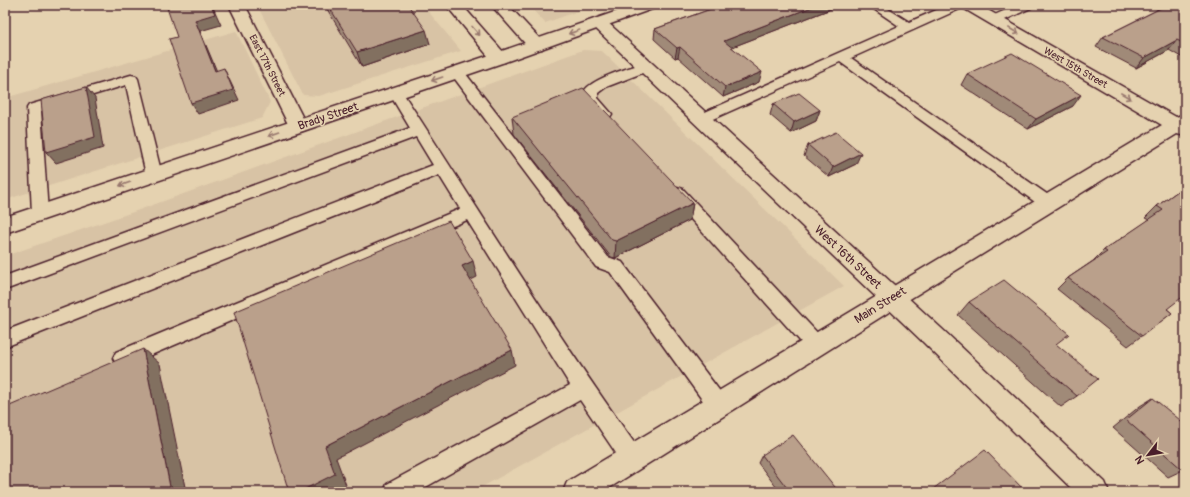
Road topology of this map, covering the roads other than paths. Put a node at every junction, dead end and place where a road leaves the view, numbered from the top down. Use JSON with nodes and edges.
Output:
{"nodes":[{"id":1,"x":238,"y":5,"type":"edge"},
{"id":2,"x":454,"y":5,"type":"edge"},
{"id":3,"x":499,"y":5,"type":"edge"},
{"id":4,"x":650,"y":5,"type":"edge"},
{"id":5,"x":874,"y":5,"type":"edge"},
{"id":6,"x":958,"y":5,"type":"edge"},
{"id":7,"x":968,"y":5,"type":"edge"},
{"id":8,"x":1027,"y":5,"type":"edge"},
{"id":9,"x":1161,"y":5,"type":"edge"},
{"id":10,"x":1185,"y":17,"type":"edge"},
{"id":11,"x":994,"y":20,"type":"junction"},
{"id":12,"x":599,"y":23,"type":"junction"},
{"id":13,"x":909,"y":27,"type":"junction"},
{"id":14,"x":536,"y":45,"type":"junction"},
{"id":15,"x":841,"y":57,"type":"junction"},
{"id":16,"x":499,"y":58,"type":"junction"},
{"id":17,"x":645,"y":67,"type":"junction"},
{"id":18,"x":457,"y":72,"type":"junction"},
{"id":19,"x":396,"y":93,"type":"junction"},
{"id":20,"x":701,"y":119,"type":"junction"},
{"id":21,"x":613,"y":122,"type":"edge"},
{"id":22,"x":1182,"y":125,"type":"edge"},
{"id":23,"x":298,"y":126,"type":"junction"},
{"id":24,"x":419,"y":130,"type":"junction"},
{"id":25,"x":443,"y":167,"type":"junction"},
{"id":26,"x":154,"y":175,"type":"junction"},
{"id":27,"x":666,"y":181,"type":"edge"},
{"id":28,"x":1048,"y":203,"type":"junction"},
{"id":29,"x":470,"y":212,"type":"junction"},
{"id":30,"x":40,"y":213,"type":"junction"},
{"id":31,"x":5,"y":225,"type":"edge"},
{"id":32,"x":5,"y":283,"type":"edge"},
{"id":33,"x":892,"y":298,"type":"junction"},
{"id":34,"x":5,"y":339,"type":"edge"},
{"id":35,"x":816,"y":345,"type":"junction"},
{"id":36,"x":107,"y":365,"type":"edge"},
{"id":37,"x":583,"y":388,"type":"junction"},
{"id":38,"x":718,"y":405,"type":"junction"},
{"id":39,"x":632,"y":458,"type":"junction"},
{"id":40,"x":395,"y":492,"type":"edge"},
{"id":41,"x":577,"y":492,"type":"edge"},
{"id":42,"x":1095,"y":492,"type":"edge"}],
"edges":[{"from":1,"to":23,"type":"main road","name":"East 17th Street"},
{"from":2,"to":16,"type":"main road","one_way":true},
{"from":3,"to":14,"type":"main road"},
{"from":4,"to":12,"type":"main road","name":"Brady Street"},
{"from":5,"to":13,"type":"lane"},
{"from":6,"to":13,"type":"lane"},
{"from":7,"to":11,"type":"main road","name":"West 15th Street"},
{"from":8,"to":11,"type":"lane"},
{"from":9,"to":10,"type":"lane"},
{"from":11,"to":22,"type":"main road","name":"West 15th Street","one_way":true},
{"from":12,"to":14,"type":"main road","name":"Brady Street","one_way":true},
{"from":12,"to":17,"type":"main road","name":"West 16th Street"},
{"from":13,"to":15,"type":"lane"},
{"from":14,"to":16,"type":"main road","name":"Brady Street"},
{"from":15,"to":20,"type":"lane"},
{"from":15,"to":28,"type":"lane"},
{"from":16,"to":18,"type":"main road","name":"Brady Street"},
{"from":17,"to":20,"type":"main road","name":"West 16th Street"},
{"from":17,"to":21,"type":"lane"},
{"from":18,"to":19,"type":"main road","name":"Brady Street","one_way":true},
{"from":18,"to":38,"type":"lane"},
{"from":19,"to":23,"type":"main road","name":"Brady Street"},
{"from":19,"to":24,"type":"lane"},
{"from":20,"to":33,"type":"main road","name":"West 16th Street"},
{"from":22,"to":28,"type":"main road","name":"Main Street"},
{"from":23,"to":26,"type":"main road","name":"Brady Street","one_way":true},
{"from":24,"to":25,"type":"lane"},
{"from":24,"to":32,"type":"lane"},
{"from":25,"to":29,"type":"lane"},
{"from":25,"to":34,"type":"lane"},
{"from":26,"to":30,"type":"main road","name":"Brady Street","one_way":true},
{"from":26,"to":30,"type":"lane"},
{"from":27,"to":35,"type":"lane"},
{"from":28,"to":33,"type":"main road","name":"Main Street"},
{"from":29,"to":36,"type":"lane"},
{"from":29,"to":37,"type":"lane"},
{"from":30,"to":31,"type":"main road","name":"Brady Street"},
{"from":33,"to":35,"type":"main road","name":"Main Street"},
{"from":33,"to":42,"type":"main road","name":"West 16th Street"},
{"from":35,"to":38,"type":"main road","name":"Main Street"},
{"from":37,"to":39,"type":"lane"},
{"from":37,"to":40,"type":"lane"},
{"from":38,"to":39,"type":"main road","name":"Main Street"},
{"from":39,"to":41,"type":"main road","name":"Main Street"}]}
